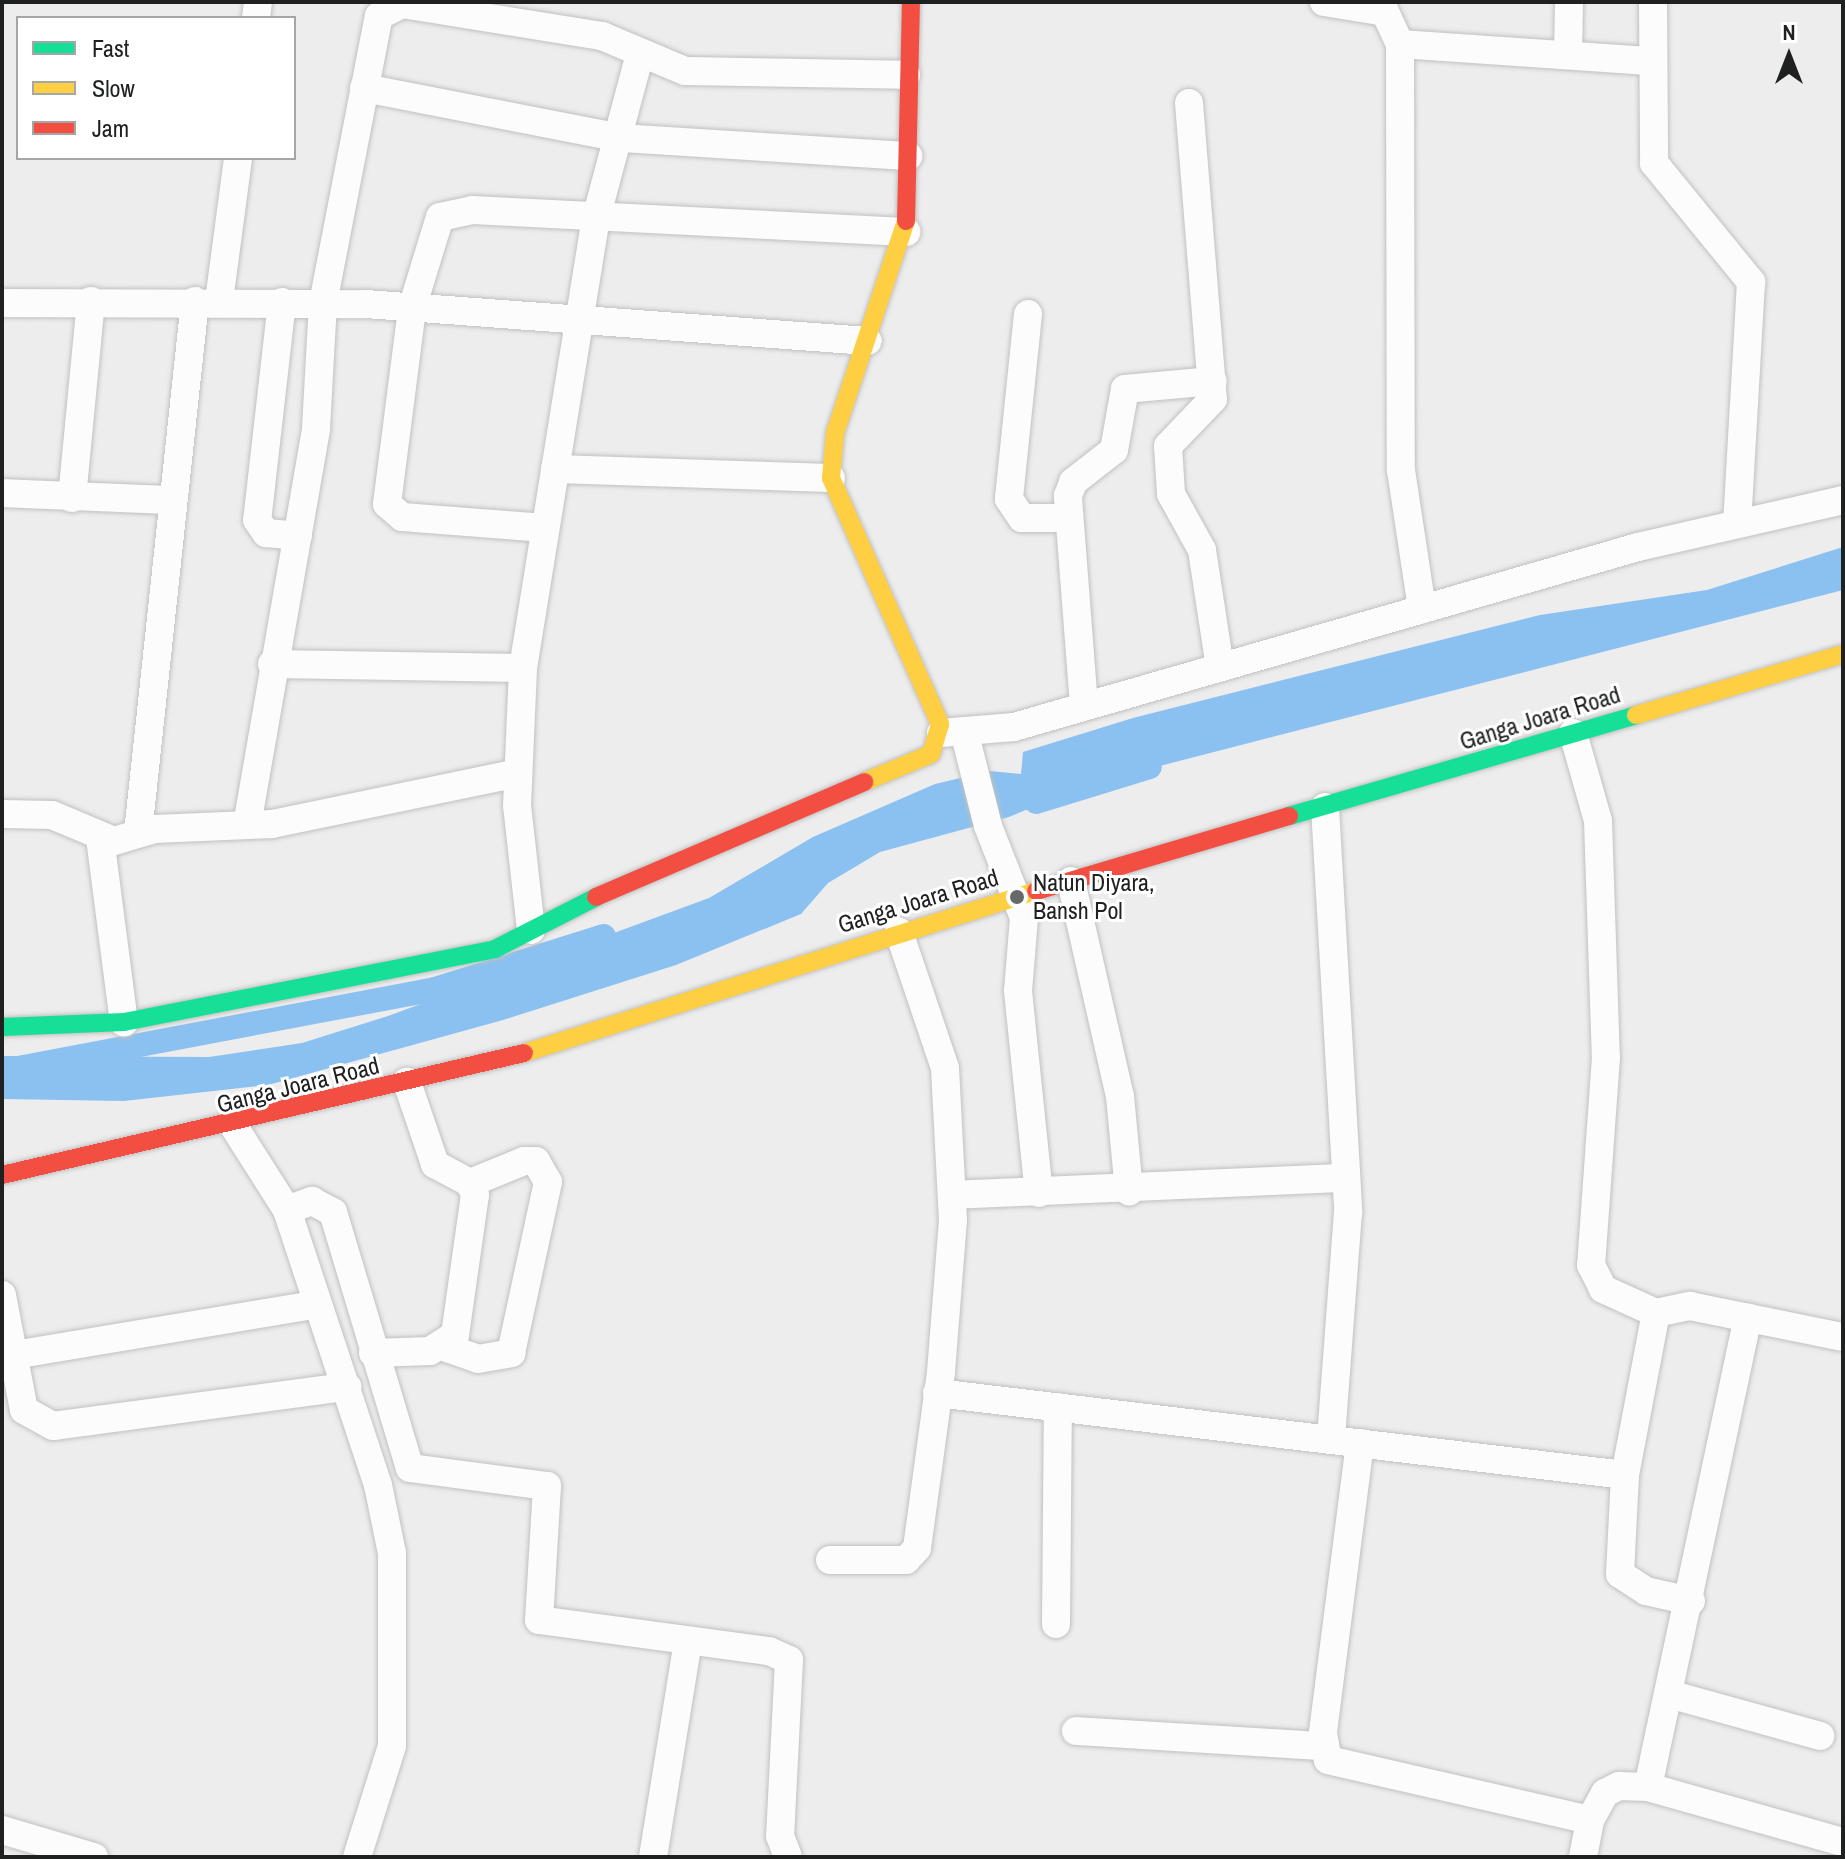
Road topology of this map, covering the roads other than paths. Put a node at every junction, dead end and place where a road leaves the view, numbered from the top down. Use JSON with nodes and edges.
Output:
{"nodes":[{"id":1,"x":911,"y":2,"type":"edge"},
{"id":2,"x":1324,"y":2,"type":"edge"},
{"id":3,"x":1569,"y":2,"type":"edge"},
{"id":4,"x":1653,"y":2,"type":"edge"},
{"id":5,"x":1400,"y":44,"type":"junction"},
{"id":6,"x":640,"y":54,"type":"junction"},
{"id":7,"x":1568,"y":55,"type":"junction"},
{"id":8,"x":1652,"y":61,"type":"junction"},
{"id":9,"x":906,"y":75,"type":"junction"},
{"id":10,"x":364,"y":88,"type":"junction"},
{"id":11,"x":1189,"y":103,"type":"dead end"},
{"id":12,"x":621,"y":138,"type":"junction"},
{"id":13,"x":908,"y":156,"type":"junction"},
{"id":14,"x":238,"y":160,"type":"edge"},
{"id":15,"x":596,"y":218,"type":"junction"},
{"id":16,"x":906,"y":232,"type":"junction"},
{"id":17,"x":91,"y":301,"type":"junction"},
{"id":18,"x":207,"y":301,"type":"junction"},
{"id":19,"x":282,"y":302,"type":"junction"},
{"id":20,"x":2,"y":303,"type":"edge"},
{"id":21,"x":323,"y":303,"type":"junction"},
{"id":22,"x":412,"y":308,"type":"junction"},
{"id":23,"x":1028,"y":314,"type":"dead end"},
{"id":24,"x":579,"y":321,"type":"junction"},
{"id":25,"x":868,"y":341,"type":"junction"},
{"id":26,"x":1213,"y":381,"type":"junction"},
{"id":27,"x":555,"y":469,"type":"junction"},
{"id":28,"x":831,"y":478,"type":"junction"},
{"id":29,"x":2,"y":493,"type":"edge"},
{"id":30,"x":72,"y":498,"type":"junction"},
{"id":31,"x":172,"y":500,"type":"junction"},
{"id":32,"x":1843,"y":500,"type":"edge"},
{"id":33,"x":1069,"y":518,"type":"junction"},
{"id":34,"x":1737,"y":524,"type":"junction"},
{"id":35,"x":545,"y":528,"type":"junction"},
{"id":36,"x":298,"y":536,"type":"junction"},
{"id":37,"x":1422,"y":609,"type":"junction"},
{"id":38,"x":1843,"y":654,"type":"edge"},
{"id":39,"x":272,"y":664,"type":"junction"},
{"id":40,"x":523,"y":668,"type":"junction"},
{"id":41,"x":1220,"y":668,"type":"junction"},
{"id":42,"x":1084,"y":706,"type":"junction"},
{"id":43,"x":952,"y":732,"type":"junction"},
{"id":44,"x":1573,"y":733,"type":"junction"},
{"id":45,"x":518,"y":773,"type":"junction"},
{"id":46,"x":1325,"y":807,"type":"junction"},
{"id":47,"x":2,"y":814,"type":"edge"},
{"id":48,"x":247,"y":825,"type":"junction"},
{"id":49,"x":138,"y":833,"type":"junction"},
{"id":50,"x":100,"y":838,"type":"junction"},
{"id":51,"x":1071,"y":881,"type":"junction"},
{"id":52,"x":1015,"y":897,"type":"junction"},
{"id":53,"x":531,"y":930,"type":"junction"},
{"id":54,"x":899,"y":932,"type":"junction"},
{"id":55,"x":124,"y":1022,"type":"junction"},
{"id":56,"x":2,"y":1027,"type":"edge"},
{"id":57,"x":407,"y":1082,"type":"junction"},
{"id":58,"x":233,"y":1125,"type":"junction"},
{"id":59,"x":2,"y":1175,"type":"edge"},
{"id":60,"x":1344,"y":1178,"type":"junction"},
{"id":61,"x":470,"y":1183,"type":"junction"},
{"id":62,"x":1129,"y":1192,"type":"junction"},
{"id":63,"x":1039,"y":1193,"type":"junction"},
{"id":64,"x":953,"y":1195,"type":"junction"},
{"id":65,"x":287,"y":1210,"type":"junction"},
{"id":66,"x":2,"y":1295,"type":"edge"},
{"id":67,"x":318,"y":1304,"type":"junction"},
{"id":68,"x":1656,"y":1313,"type":"junction"},
{"id":69,"x":1748,"y":1318,"type":"junction"},
{"id":70,"x":1843,"y":1337,"type":"edge"},
{"id":71,"x":444,"y":1347,"type":"junction"},
{"id":72,"x":373,"y":1353,"type":"junction"},
{"id":73,"x":7,"y":1356,"type":"edge"},
{"id":74,"x":347,"y":1387,"type":"junction"},
{"id":75,"x":937,"y":1393,"type":"junction"},
{"id":76,"x":1058,"y":1407,"type":"junction"},
{"id":77,"x":13,"y":1417,"type":"edge"},
{"id":78,"x":1331,"y":1439,"type":"junction"},
{"id":79,"x":1360,"y":1443,"type":"junction"},
{"id":80,"x":1625,"y":1475,"type":"junction"},
{"id":81,"x":830,"y":1560,"type":"dead end"},
{"id":82,"x":1691,"y":1601,"type":"junction"},
{"id":83,"x":1056,"y":1624,"type":"dead end"},
{"id":84,"x":688,"y":1642,"type":"junction"},
{"id":85,"x":1669,"y":1694,"type":"junction"},
{"id":86,"x":1076,"y":1731,"type":"dead end"},
{"id":87,"x":1820,"y":1736,"type":"dead end"},
{"id":88,"x":1323,"y":1746,"type":"junction"},
{"id":89,"x":1648,"y":1787,"type":"junction"},
{"id":90,"x":1590,"y":1820,"type":"junction"},
{"id":91,"x":2,"y":1830,"type":"edge"},
{"id":92,"x":1832,"y":1846,"type":"edge"},
{"id":93,"x":94,"y":1857,"type":"edge"},
{"id":94,"x":357,"y":1857,"type":"edge"},
{"id":95,"x":653,"y":1857,"type":"edge"},
{"id":96,"x":788,"y":1857,"type":"edge"},
{"id":97,"x":1583,"y":1857,"type":"edge"}],
"edges":[{"from":1,"to":9,"type":"main road"},
{"from":2,"to":5,"type":"street"},
{"from":3,"to":7,"type":"street"},
{"from":4,"to":8,"type":"street"},
{"from":5,"to":7,"type":"street"},
{"from":5,"to":37,"type":"street"},
{"from":6,"to":9,"type":"street"},
{"from":6,"to":10,"type":"street"},
{"from":6,"to":12,"type":"street"},
{"from":7,"to":8,"type":"street"},
{"from":8,"to":34,"type":"street"},
{"from":9,"to":13,"type":"main road"},
{"from":10,"to":12,"type":"street"},
{"from":10,"to":21,"type":"street"},
{"from":11,"to":26,"type":"street"},
{"from":12,"to":13,"type":"street"},
{"from":12,"to":15,"type":"street"},
{"from":13,"to":16,"type":"main road"},
{"from":14,"to":18,"type":"street"},
{"from":15,"to":16,"type":"street"},
{"from":15,"to":22,"type":"street"},
{"from":15,"to":24,"type":"street"},
{"from":16,"to":25,"type":"main road"},
{"from":17,"to":18,"type":"street"},
{"from":17,"to":20,"type":"street"},
{"from":17,"to":30,"type":"street"},
{"from":18,"to":19,"type":"street"},
{"from":18,"to":31,"type":"street"},
{"from":19,"to":21,"type":"street"},
{"from":19,"to":36,"type":"street"},
{"from":21,"to":22,"type":"street"},
{"from":21,"to":36,"type":"street"},
{"from":22,"to":24,"type":"street"},
{"from":22,"to":35,"type":"street"},
{"from":23,"to":33,"type":"street"},
{"from":24,"to":25,"type":"street"},
{"from":24,"to":27,"type":"street"},
{"from":25,"to":28,"type":"main road"},
{"from":26,"to":33,"type":"street"},
{"from":26,"to":41,"type":"street"},
{"from":27,"to":28,"type":"street"},
{"from":27,"to":35,"type":"street"},
{"from":28,"to":43,"type":"main road"},
{"from":29,"to":30,"type":"street"},
{"from":30,"to":31,"type":"street"},
{"from":31,"to":49,"type":"street"},
{"from":32,"to":34,"type":"street"},
{"from":33,"to":42,"type":"street"},
{"from":34,"to":37,"type":"street"},
{"from":35,"to":40,"type":"street"},
{"from":36,"to":39,"type":"street"},
{"from":37,"to":41,"type":"street"},
{"from":38,"to":44,"type":"main road","name":"Ganga Joara Road"},
{"from":39,"to":40,"type":"street"},
{"from":39,"to":48,"type":"street"},
{"from":40,"to":45,"type":"street"},
{"from":41,"to":42,"type":"street"},
{"from":42,"to":43,"type":"street"},
{"from":43,"to":52,"type":"street"},
{"from":43,"to":53,"type":"main road"},
{"from":44,"to":46,"type":"main road","name":"Ganga Joara Road"},
{"from":44,"to":68,"type":"street"},
{"from":45,"to":48,"type":"street"},
{"from":45,"to":53,"type":"street"},
{"from":46,"to":51,"type":"main road","name":"Ganga Joara Road"},
{"from":46,"to":60,"type":"street"},
{"from":47,"to":50,"type":"street"},
{"from":48,"to":49,"type":"street"},
{"from":49,"to":50,"type":"street"},
{"from":50,"to":55,"type":"street"},
{"from":51,"to":52,"type":"main road","name":"Ganga Joara Road"},
{"from":51,"to":62,"type":"street"},
{"from":52,"to":54,"type":"main road","name":"Ganga Joara Road"},
{"from":52,"to":63,"type":"street"},
{"from":53,"to":55,"type":"main road"},
{"from":54,"to":57,"type":"main road","name":"Ganga Joara Road"},
{"from":54,"to":64,"type":"street"},
{"from":55,"to":56,"type":"main road"},
{"from":57,"to":58,"type":"main road","name":"Ganga Joara Road"},
{"from":57,"to":61,"type":"street"},
{"from":58,"to":59,"type":"main road","name":"Ganga Joara Road"},
{"from":58,"to":65,"type":"street"},
{"from":60,"to":62,"type":"street"},
{"from":60,"to":78,"type":"street"},
{"from":61,"to":71,"type":"street"},
{"from":61,"to":71,"type":"street"},
{"from":62,"to":63,"type":"street"},
{"from":63,"to":64,"type":"street"},
{"from":64,"to":75,"type":"street"},
{"from":65,"to":67,"type":"street"},
{"from":65,"to":72,"type":"street"},
{"from":66,"to":73,"type":"street"},
{"from":67,"to":73,"type":"street"},
{"from":67,"to":74,"type":"street"},
{"from":68,"to":69,"type":"street"},
{"from":68,"to":80,"type":"street"},
{"from":69,"to":70,"type":"street"},
{"from":69,"to":82,"type":"street"},
{"from":71,"to":72,"type":"street"},
{"from":72,"to":84,"type":"street"},
{"from":73,"to":77,"type":"street"},
{"from":74,"to":77,"type":"street"},
{"from":74,"to":94,"type":"street"},
{"from":75,"to":76,"type":"street"},
{"from":75,"to":81,"type":"street"},
{"from":76,"to":78,"type":"street"},
{"from":76,"to":83,"type":"street"},
{"from":78,"to":79,"type":"street"},
{"from":79,"to":80,"type":"street"},
{"from":79,"to":88,"type":"street"},
{"from":80,"to":82,"type":"street"},
{"from":82,"to":85,"type":"street"},
{"from":84,"to":95,"type":"street"},
{"from":84,"to":96,"type":"street"},
{"from":85,"to":87,"type":"street"},
{"from":85,"to":89,"type":"street"},
{"from":86,"to":88,"type":"street"},
{"from":88,"to":90,"type":"street"},
{"from":89,"to":90,"type":"street"},
{"from":89,"to":92,"type":"street"},
{"from":90,"to":97,"type":"street"},
{"from":91,"to":93,"type":"street"}]}
